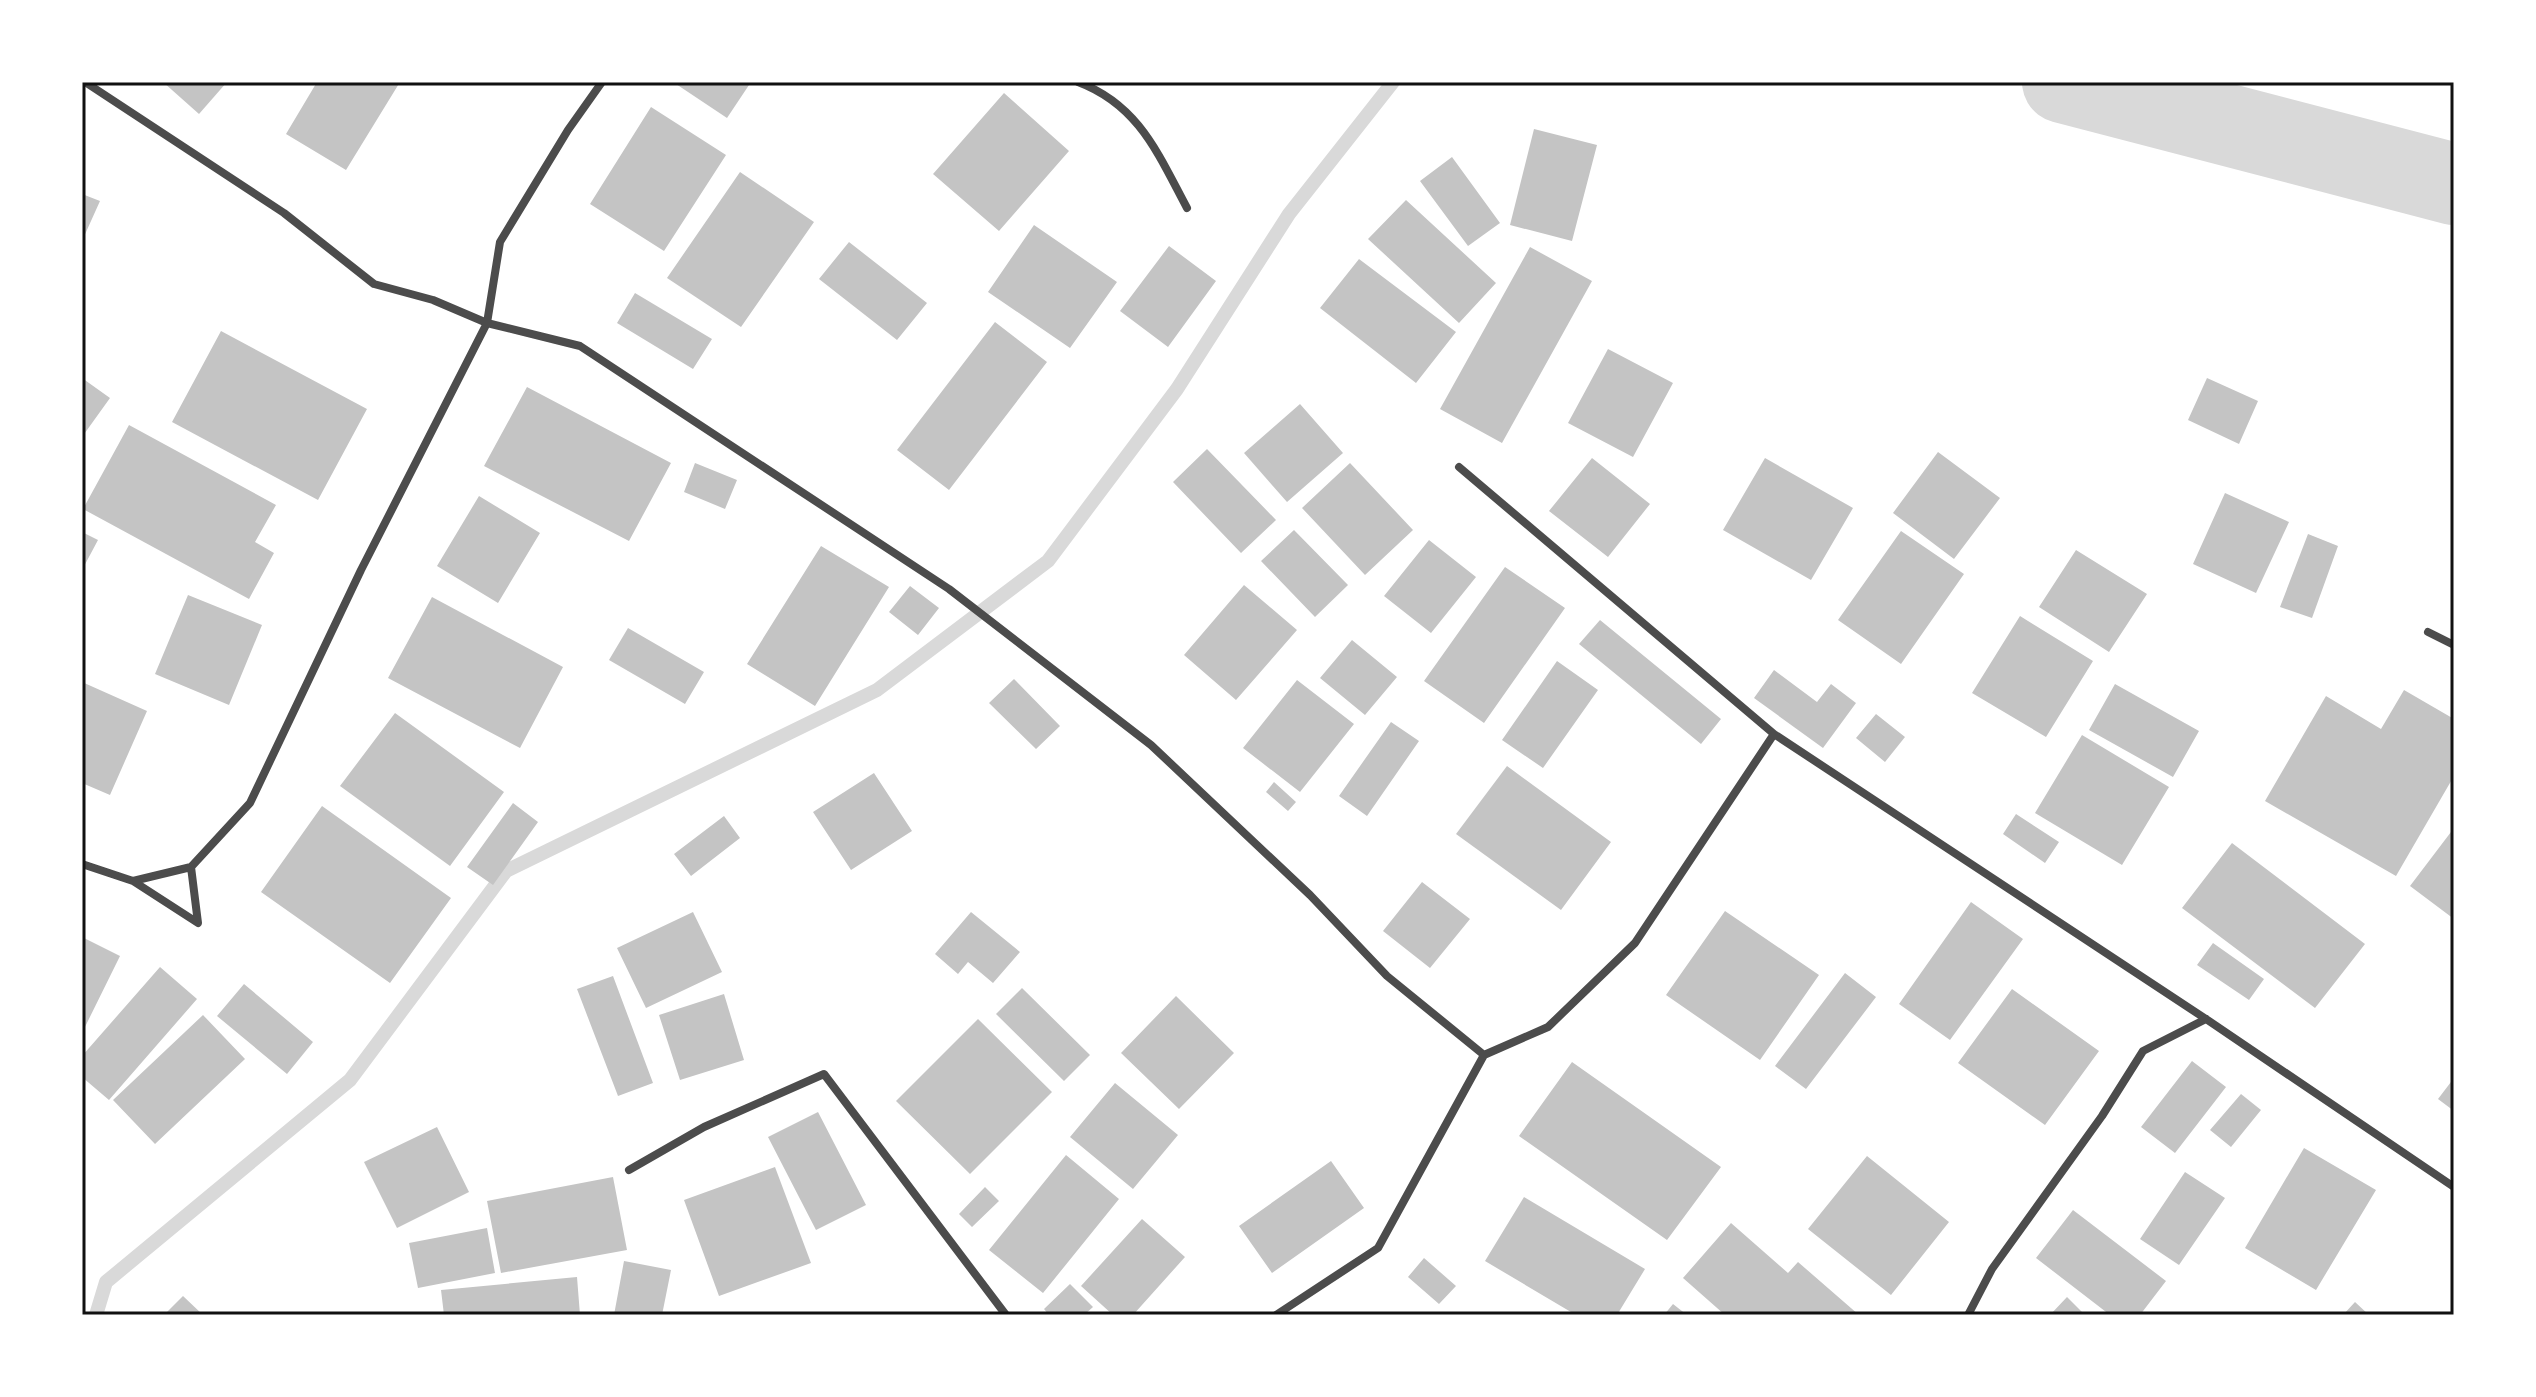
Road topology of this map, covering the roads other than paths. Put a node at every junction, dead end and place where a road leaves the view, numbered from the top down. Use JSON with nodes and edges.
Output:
{"nodes":[{"id":1,"x":85,"y":82,"type":"edge"},
{"id":2,"x":602,"y":82,"type":"edge"},
{"id":3,"x":1078,"y":82,"type":"edge"},
{"id":4,"x":1187,"y":208,"type":"dead end"},
{"id":5,"x":487,"y":323,"type":"junction"},
{"id":6,"x":1459,"y":467,"type":"dead end"},
{"id":7,"x":2428,"y":632,"type":"dead end"},
{"id":8,"x":2454,"y":645,"type":"edge"},
{"id":9,"x":1774,"y":734,"type":"junction"},
{"id":10,"x":82,"y":864,"type":"edge"},
{"id":11,"x":191,"y":867,"type":"junction"},
{"id":12,"x":133,"y":881,"type":"junction"},
{"id":13,"x":2206,"y":1019,"type":"junction"},
{"id":14,"x":1484,"y":1055,"type":"junction"},
{"id":15,"x":629,"y":1170,"type":"dead end"},
{"id":16,"x":2454,"y":1187,"type":"edge"},
{"id":17,"x":1006,"y":1315,"type":"edge"},
{"id":18,"x":1276,"y":1315,"type":"edge"},
{"id":19,"x":1968,"y":1315,"type":"edge"}],
"edges":[{"from":1,"to":5,"type":"street"},
{"from":2,"to":5,"type":"street"},
{"from":3,"to":4,"type":"street"},
{"from":5,"to":11,"type":"street"},
{"from":5,"to":14,"type":"street"},
{"from":6,"to":9,"type":"street"},
{"from":7,"to":8,"type":"street"},
{"from":9,"to":13,"type":"street"},
{"from":9,"to":14,"type":"street"},
{"from":10,"to":12,"type":"street"},
{"from":11,"to":12,"type":"street"},
{"from":11,"to":12,"type":"street"},
{"from":13,"to":16,"type":"street"},
{"from":13,"to":19,"type":"street"},
{"from":14,"to":18,"type":"street"},
{"from":15,"to":17,"type":"street"}]}
